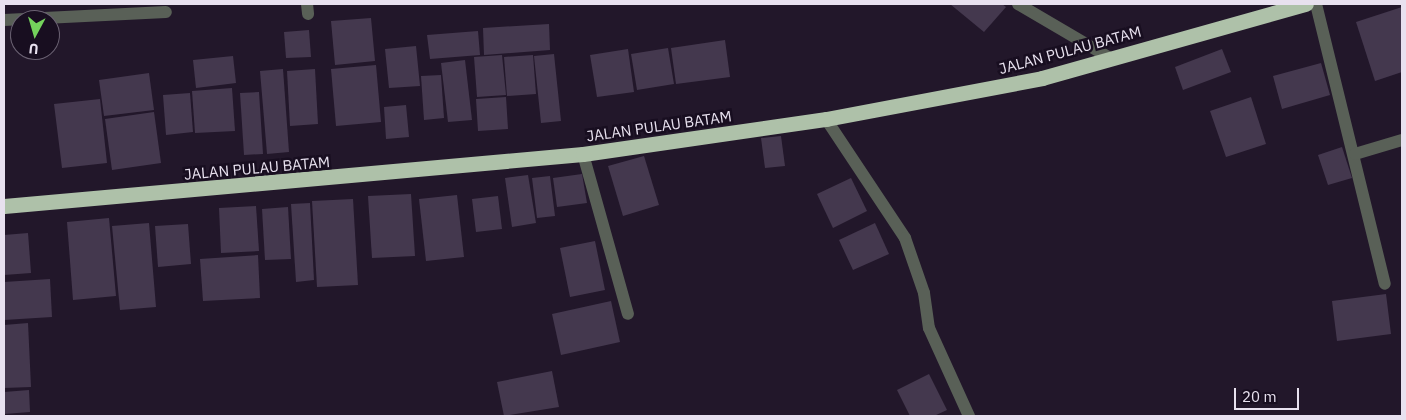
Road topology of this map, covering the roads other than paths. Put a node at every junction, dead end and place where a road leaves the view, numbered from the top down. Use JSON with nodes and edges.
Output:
{"nodes":[{"id":1,"x":1018,"y":4,"type":"edge"},
{"id":2,"x":1306,"y":4,"type":"edge"},
{"id":3,"x":1316,"y":4,"type":"edge"},
{"id":4,"x":166,"y":12,"type":"dead end"},
{"id":5,"x":4,"y":20,"type":"edge"},
{"id":6,"x":1110,"y":58,"type":"junction"},
{"id":7,"x":826,"y":119,"type":"junction"},
{"id":8,"x":1402,"y":140,"type":"edge"},
{"id":9,"x":583,"y":154,"type":"junction"},
{"id":10,"x":1356,"y":154,"type":"junction"},
{"id":11,"x":4,"y":206,"type":"edge"},
{"id":12,"x":1385,"y":284,"type":"dead end"},
{"id":13,"x":628,"y":314,"type":"dead end"},
{"id":14,"x":969,"y":416,"type":"edge"}],
"edges":[{"from":1,"to":6,"type":"street"},
{"from":2,"to":6,"type":"highway","name":"JALAN PULAU BATAM"},
{"from":3,"to":10,"type":"street"},
{"from":4,"to":5,"type":"street"},
{"from":6,"to":7,"type":"highway","name":"JALAN PULAU BATAM"},
{"from":7,"to":9,"type":"highway","name":"JALAN PULAU BATAM"},
{"from":7,"to":14,"type":"street"},
{"from":8,"to":10,"type":"street"},
{"from":9,"to":11,"type":"highway","name":"JALAN PULAU BATAM"},
{"from":9,"to":13,"type":"street"},
{"from":10,"to":12,"type":"street"}]}
